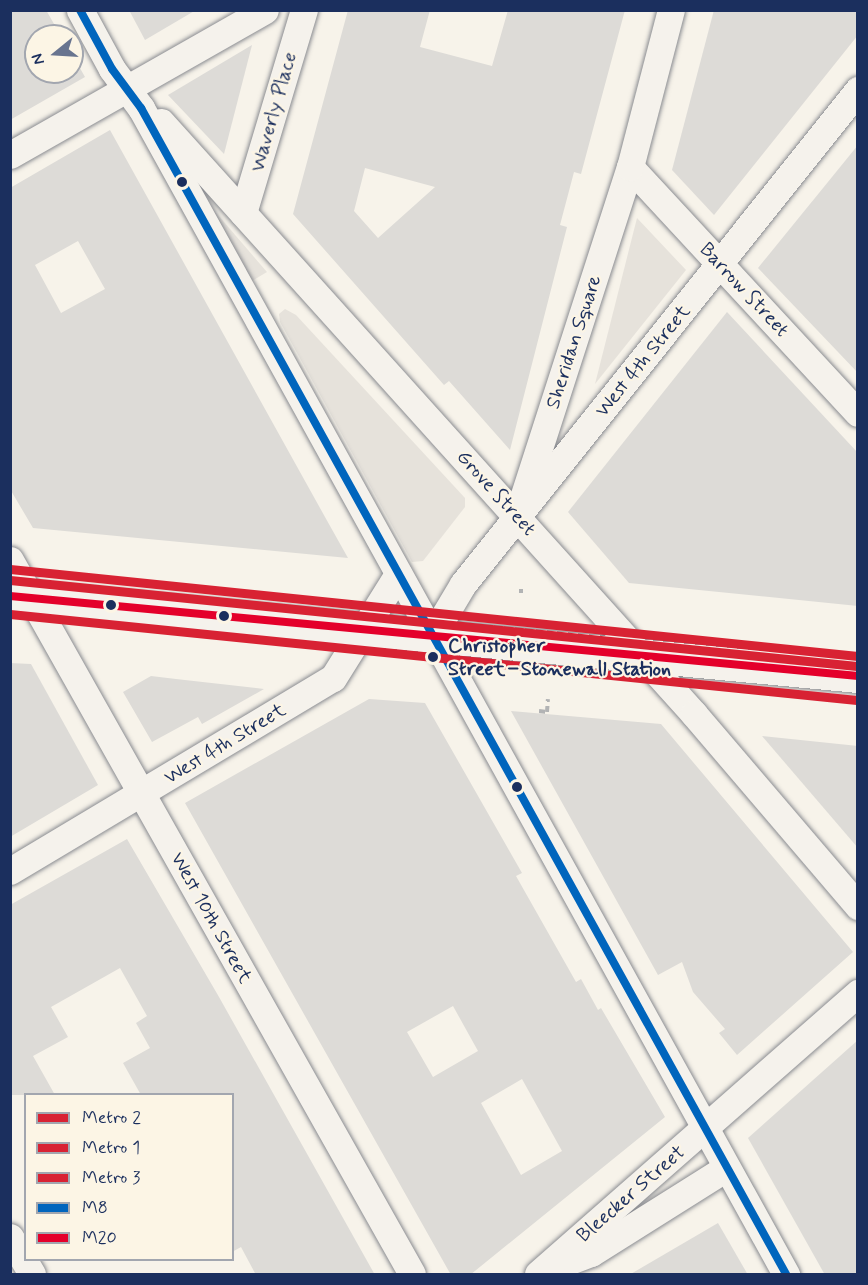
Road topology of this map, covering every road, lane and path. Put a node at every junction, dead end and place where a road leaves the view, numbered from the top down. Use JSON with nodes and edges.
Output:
{"nodes":[{"id":1,"x":80,"y":10,"type":"edge"},
{"id":2,"x":265,"y":10,"type":"edge"},
{"id":3,"x":304,"y":10,"type":"edge"},
{"id":4,"x":670,"y":10,"type":"edge"},
{"id":5,"x":127,"y":87,"type":"junction"},
{"id":6,"x":858,"y":90,"type":"edge"},
{"id":7,"x":10,"y":155,"type":"edge"},
{"id":8,"x":630,"y":167,"type":"junction"},
{"id":9,"x":243,"y":213,"type":"junction"},
{"id":10,"x":720,"y":265,"type":"junction"},
{"id":11,"x":858,"y":413,"type":"edge"},
{"id":12,"x":516,"y":516,"type":"junction"},
{"id":13,"x":10,"y":560,"type":"edge"},
{"id":14,"x":398,"y":574,"type":"junction"},
{"id":15,"x":21,"y":597,"type":"edge"},
{"id":16,"x":364,"y":630,"type":"junction"},
{"id":17,"x":432,"y":636,"type":"junction"},
{"id":18,"x":642,"y":656,"type":"junction"},
{"id":19,"x":858,"y":676,"type":"edge"},
{"id":20,"x":548,"y":699,"type":"dead end"},
{"id":21,"x":538,"y":711,"type":"dead end"},
{"id":22,"x":142,"y":795,"type":"junction"},
{"id":23,"x":10,"y":872,"type":"edge"},
{"id":24,"x":858,"y":906,"type":"edge"},
{"id":25,"x":858,"y":993,"type":"edge"},
{"id":26,"x":704,"y":1130,"type":"junction"},
{"id":27,"x":726,"y":1168,"type":"junction"},
{"id":28,"x":10,"y":1237,"type":"edge"},
{"id":29,"x":539,"y":1274,"type":"edge"},
{"id":30,"x":32,"y":1275,"type":"edge"},
{"id":31,"x":412,"y":1275,"type":"edge"},
{"id":32,"x":786,"y":1275,"type":"edge"}],
"edges":[{"from":1,"to":5,"type":"street"},
{"from":2,"to":5,"type":"street"},
{"from":3,"to":9,"type":"street","name":"Waverly Place"},
{"from":4,"to":8,"type":"street","name":"Sheridan Square"},
{"from":5,"to":7,"type":"street"},
{"from":5,"to":9,"type":"street","name":"Grove Street"},
{"from":5,"to":14,"type":"street"},
{"from":6,"to":10,"type":"street","name":"West 4th Street"},
{"from":8,"to":10,"type":"street","name":"Barrow Street"},
{"from":8,"to":12,"type":"street","name":"Sheridan Square"},
{"from":9,"to":12,"type":"street","name":"Grove Street"},
{"from":10,"to":11,"type":"street","name":"Barrow Street"},
{"from":10,"to":12,"type":"street","name":"West 4th Street"},
{"from":12,"to":17,"type":"street","name":"West 4th Street"},
{"from":12,"to":18,"type":"street","name":"Grove Street"},
{"from":13,"to":15,"type":"street","name":"West 10th Street"},
{"from":14,"to":16,"type":"street","name":"West 4th Street"},
{"from":14,"to":17,"type":"street"},
{"from":15,"to":16,"type":"main road"},
{"from":15,"to":22,"type":"street","name":"West 10th Street"},
{"from":16,"to":17,"type":"main road"},
{"from":16,"to":22,"type":"street","name":"West 4th Street"},
{"from":17,"to":18,"type":"main road"},
{"from":17,"to":26,"type":"street"},
{"from":18,"to":19,"type":"main road"},
{"from":18,"to":24,"type":"street","name":"Grove Street"},
{"from":20,"to":21,"type":"path"},
{"from":22,"to":23,"type":"street","name":"West 4th Street"},
{"from":22,"to":31,"type":"street","name":"West 10th Street"},
{"from":25,"to":26,"type":"street","name":"Bleecker Street"},
{"from":26,"to":27,"type":"street"},
{"from":26,"to":29,"type":"street","name":"Bleecker Street"},
{"from":27,"to":29,"type":"street","name":"Bleecker Street"},
{"from":27,"to":32,"type":"street"},
{"from":28,"to":30,"type":"street"}]}
